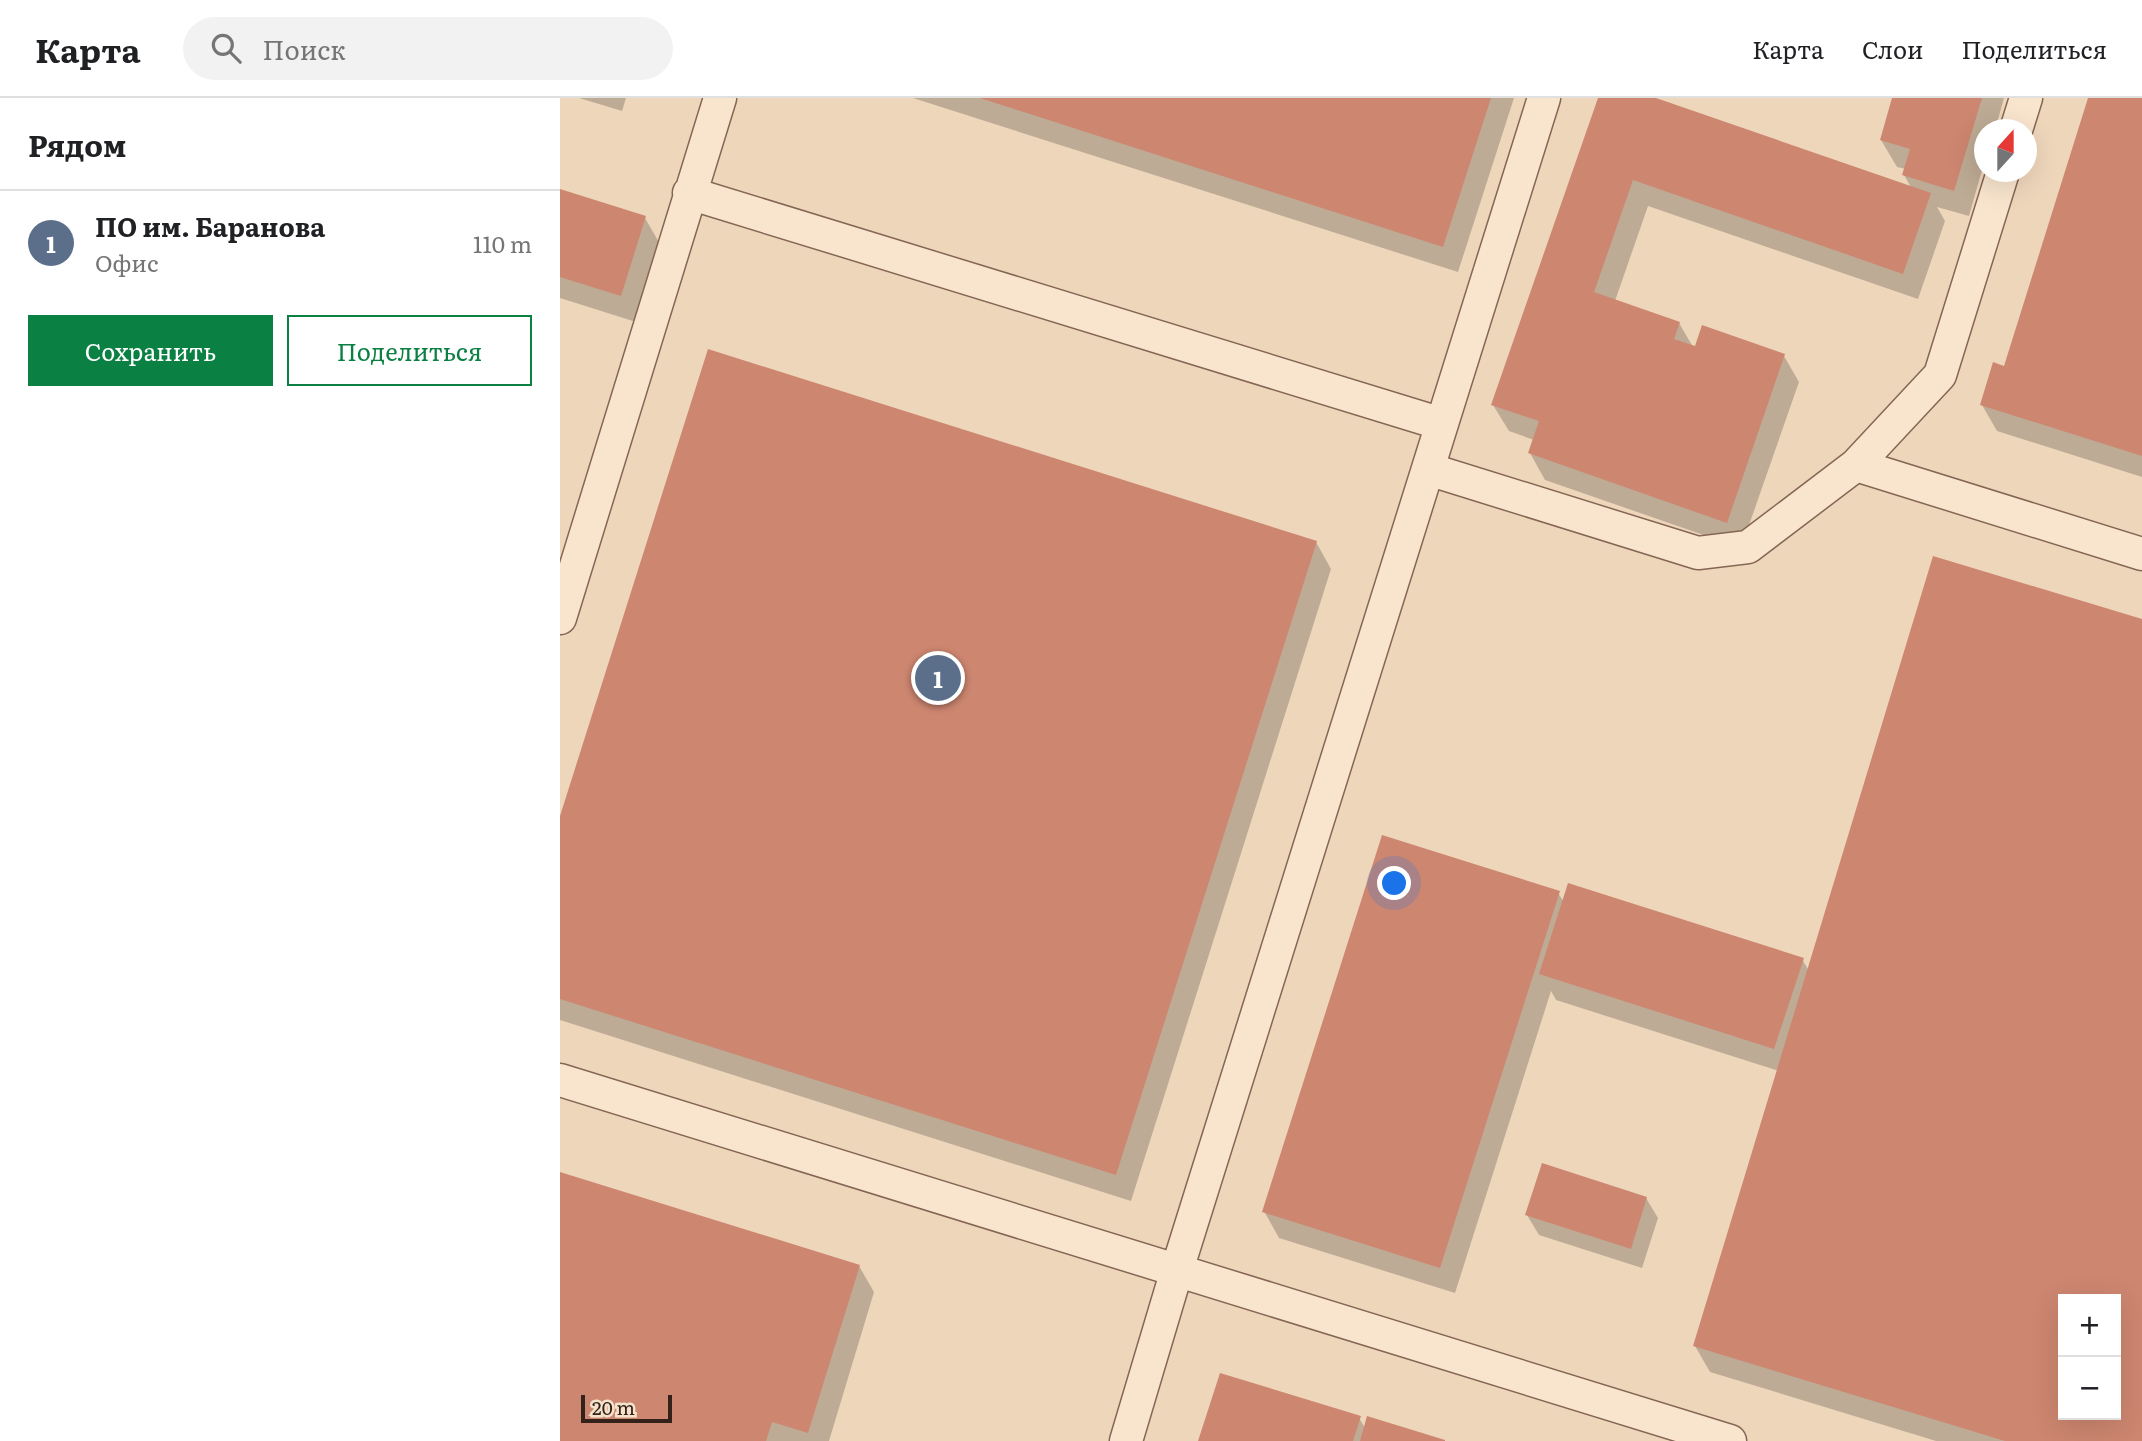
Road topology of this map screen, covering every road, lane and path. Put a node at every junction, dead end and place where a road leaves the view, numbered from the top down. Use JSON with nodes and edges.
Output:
{"nodes":[{"id":1,"x":720,"y":98,"type":"edge"},
{"id":2,"x":1544,"y":98,"type":"edge"},
{"id":3,"x":2026,"y":98,"type":"edge"},
{"id":4,"x":2019,"y":119,"type":"edge"},
{"id":5,"x":2000,"y":182,"type":"edge"},
{"id":6,"x":689,"y":193,"type":"junction"},
{"id":7,"x":1442,"y":424,"type":"junction"},
{"id":8,"x":1856,"y":465,"type":"junction"},
{"id":9,"x":1428,"y":469,"type":"junction"},
{"id":10,"x":2142,"y":554,"type":"edge"},
{"id":11,"x":560,"y":618,"type":"edge"},
{"id":12,"x":560,"y":1080,"type":"edge"},
{"id":13,"x":1177,"y":1270,"type":"junction"},
{"id":14,"x":1126,"y":1441,"type":"edge"},
{"id":15,"x":1730,"y":1441,"type":"edge"}],
"edges":[{"from":1,"to":6,"type":"lane"},
{"from":2,"to":7,"type":"lane"},
{"from":3,"to":4,"type":"lane"},
{"from":5,"to":8,"type":"lane"},
{"from":6,"to":7,"type":"lane"},
{"from":6,"to":11,"type":"lane"},
{"from":7,"to":9,"type":"lane"},
{"from":8,"to":9,"type":"lane"},
{"from":8,"to":10,"type":"lane"},
{"from":9,"to":13,"type":"lane"},
{"from":12,"to":13,"type":"lane"},
{"from":13,"to":14,"type":"lane"},
{"from":13,"to":15,"type":"lane"}]}
